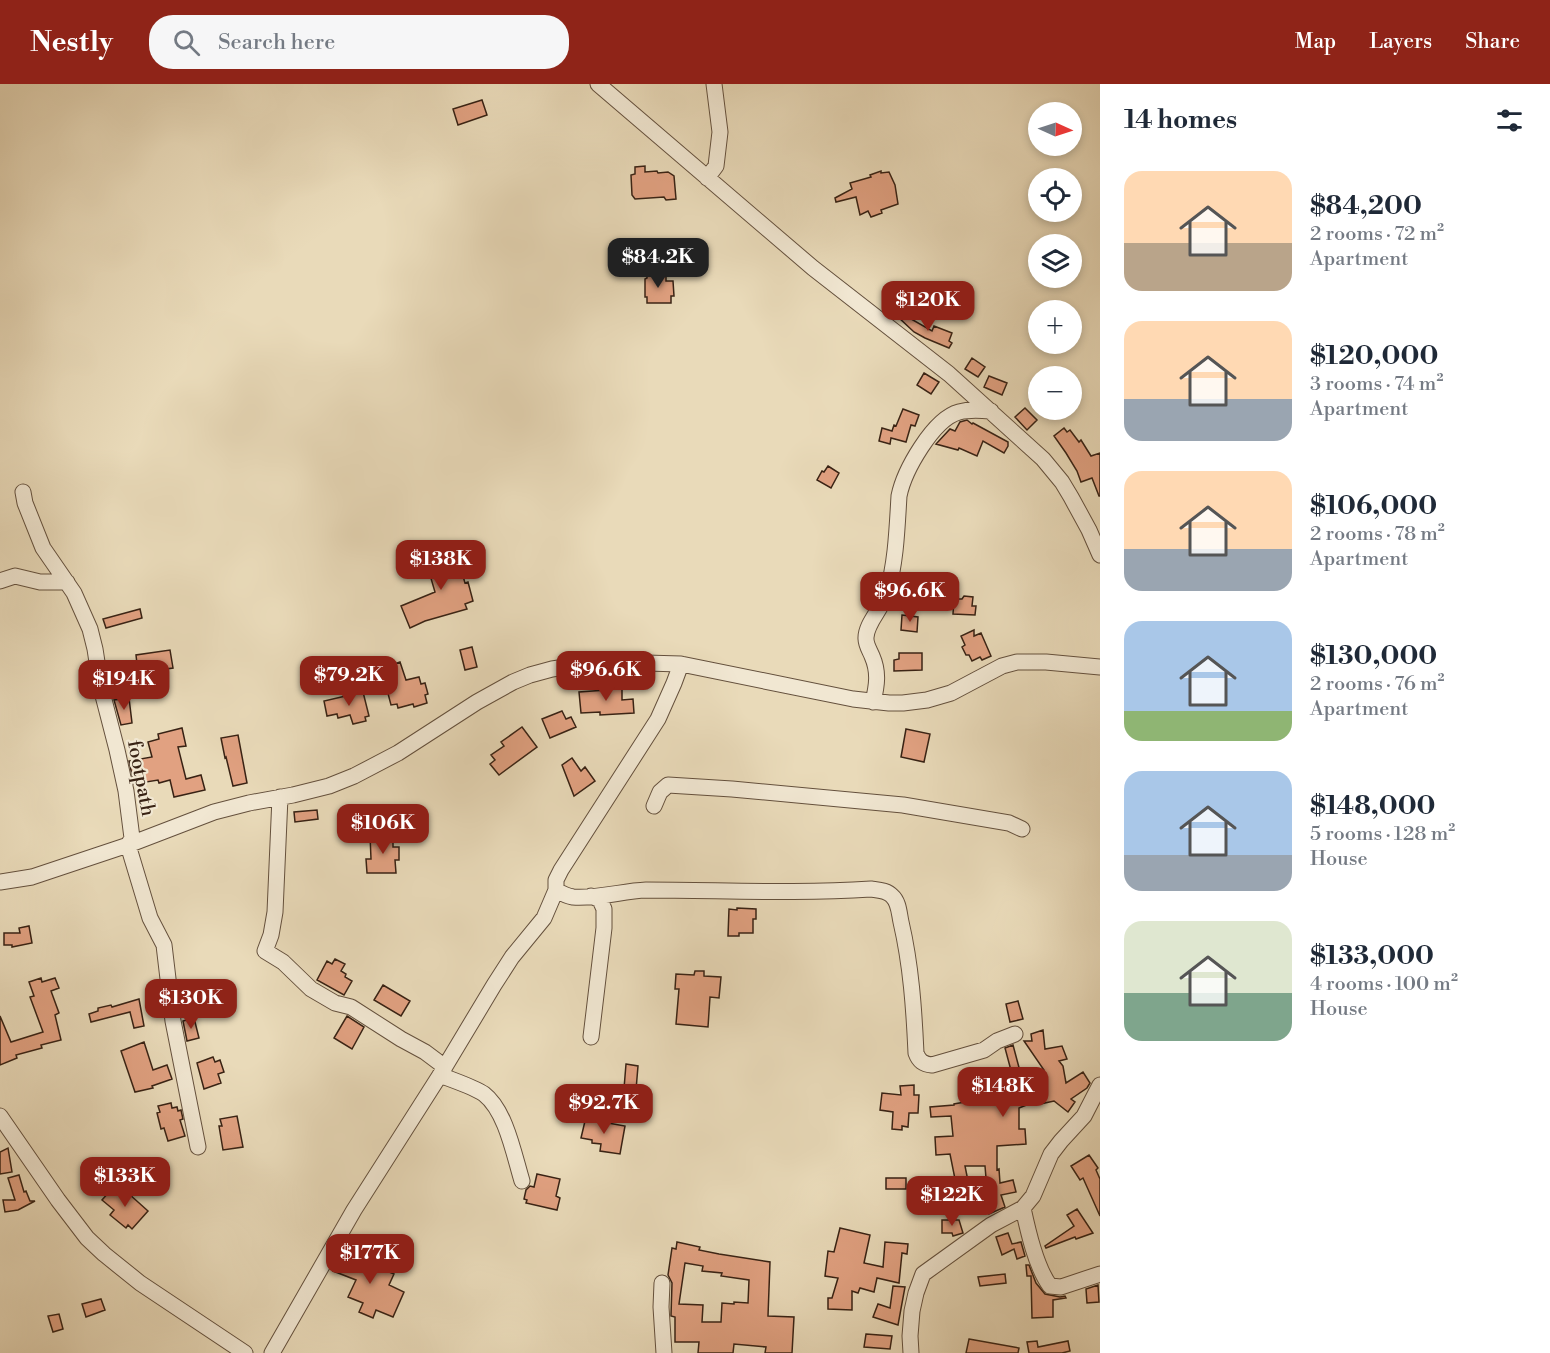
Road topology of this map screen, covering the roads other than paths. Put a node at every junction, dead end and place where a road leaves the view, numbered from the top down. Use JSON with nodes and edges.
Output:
{"nodes":[{"id":1,"x":598,"y":84,"type":"edge"},
{"id":2,"x":714,"y":84,"type":"edge"},
{"id":3,"x":707,"y":178,"type":"junction"},
{"id":4,"x":991,"y":411,"type":"junction"},
{"id":5,"x":23,"y":492,"type":"dead end"},
{"id":6,"x":1100,"y":555,"type":"edge"},
{"id":7,"x":0,"y":581,"type":"edge"},
{"id":8,"x":67,"y":582,"type":"junction"},
{"id":9,"x":681,"y":664,"type":"junction"},
{"id":10,"x":1100,"y":667,"type":"edge"},
{"id":11,"x":873,"y":702,"type":"junction"},
{"id":12,"x":280,"y":798,"type":"junction"},
{"id":13,"x":654,"y":806,"type":"dead end"},
{"id":14,"x":1023,"y":829,"type":"dead end"},
{"id":15,"x":128,"y":845,"type":"junction"},
{"id":16,"x":0,"y":882,"type":"edge"},
{"id":17,"x":556,"y":890,"type":"junction"},
{"id":18,"x":591,"y":896,"type":"junction"},
{"id":19,"x":1015,"y":1034,"type":"dead end"},
{"id":20,"x":591,"y":1037,"type":"dead end"},
{"id":21,"x":442,"y":1071,"type":"junction"},
{"id":22,"x":1099,"y":1092,"type":"edge"},
{"id":23,"x":0,"y":1116,"type":"edge"},
{"id":24,"x":198,"y":1147,"type":"dead end"},
{"id":25,"x":522,"y":1181,"type":"dead end"},
{"id":26,"x":1023,"y":1208,"type":"junction"},
{"id":27,"x":1100,"y":1274,"type":"edge"},
{"id":28,"x":662,"y":1283,"type":"dead end"},
{"id":29,"x":239,"y":1351,"type":"edge"},
{"id":30,"x":272,"y":1353,"type":"edge"},
{"id":31,"x":664,"y":1353,"type":"edge"},
{"id":32,"x":911,"y":1353,"type":"edge"}],
"edges":[{"from":1,"to":3,"type":"street"},
{"from":2,"to":3,"type":"street"},
{"from":3,"to":4,"type":"street"},
{"from":4,"to":6,"type":"street"},
{"from":4,"to":11,"type":"street"},
{"from":5,"to":8,"type":"street","name":"footpath"},
{"from":7,"to":8,"type":"street"},
{"from":8,"to":15,"type":"street","name":"footpath"},
{"from":9,"to":11,"type":"street"},
{"from":9,"to":12,"type":"street"},
{"from":9,"to":17,"type":"street"},
{"from":10,"to":11,"type":"street"},
{"from":12,"to":15,"type":"street"},
{"from":12,"to":21,"type":"street"},
{"from":13,"to":14,"type":"street"},
{"from":15,"to":16,"type":"street"},
{"from":15,"to":24,"type":"street"},
{"from":17,"to":18,"type":"street"},
{"from":17,"to":21,"type":"street"},
{"from":18,"to":19,"type":"street"},
{"from":18,"to":20,"type":"street"},
{"from":21,"to":25,"type":"street"},
{"from":21,"to":30,"type":"street"},
{"from":22,"to":26,"type":"street"},
{"from":23,"to":29,"type":"street"},
{"from":26,"to":27,"type":"street"},
{"from":26,"to":32,"type":"street"},
{"from":28,"to":31,"type":"street"}]}
